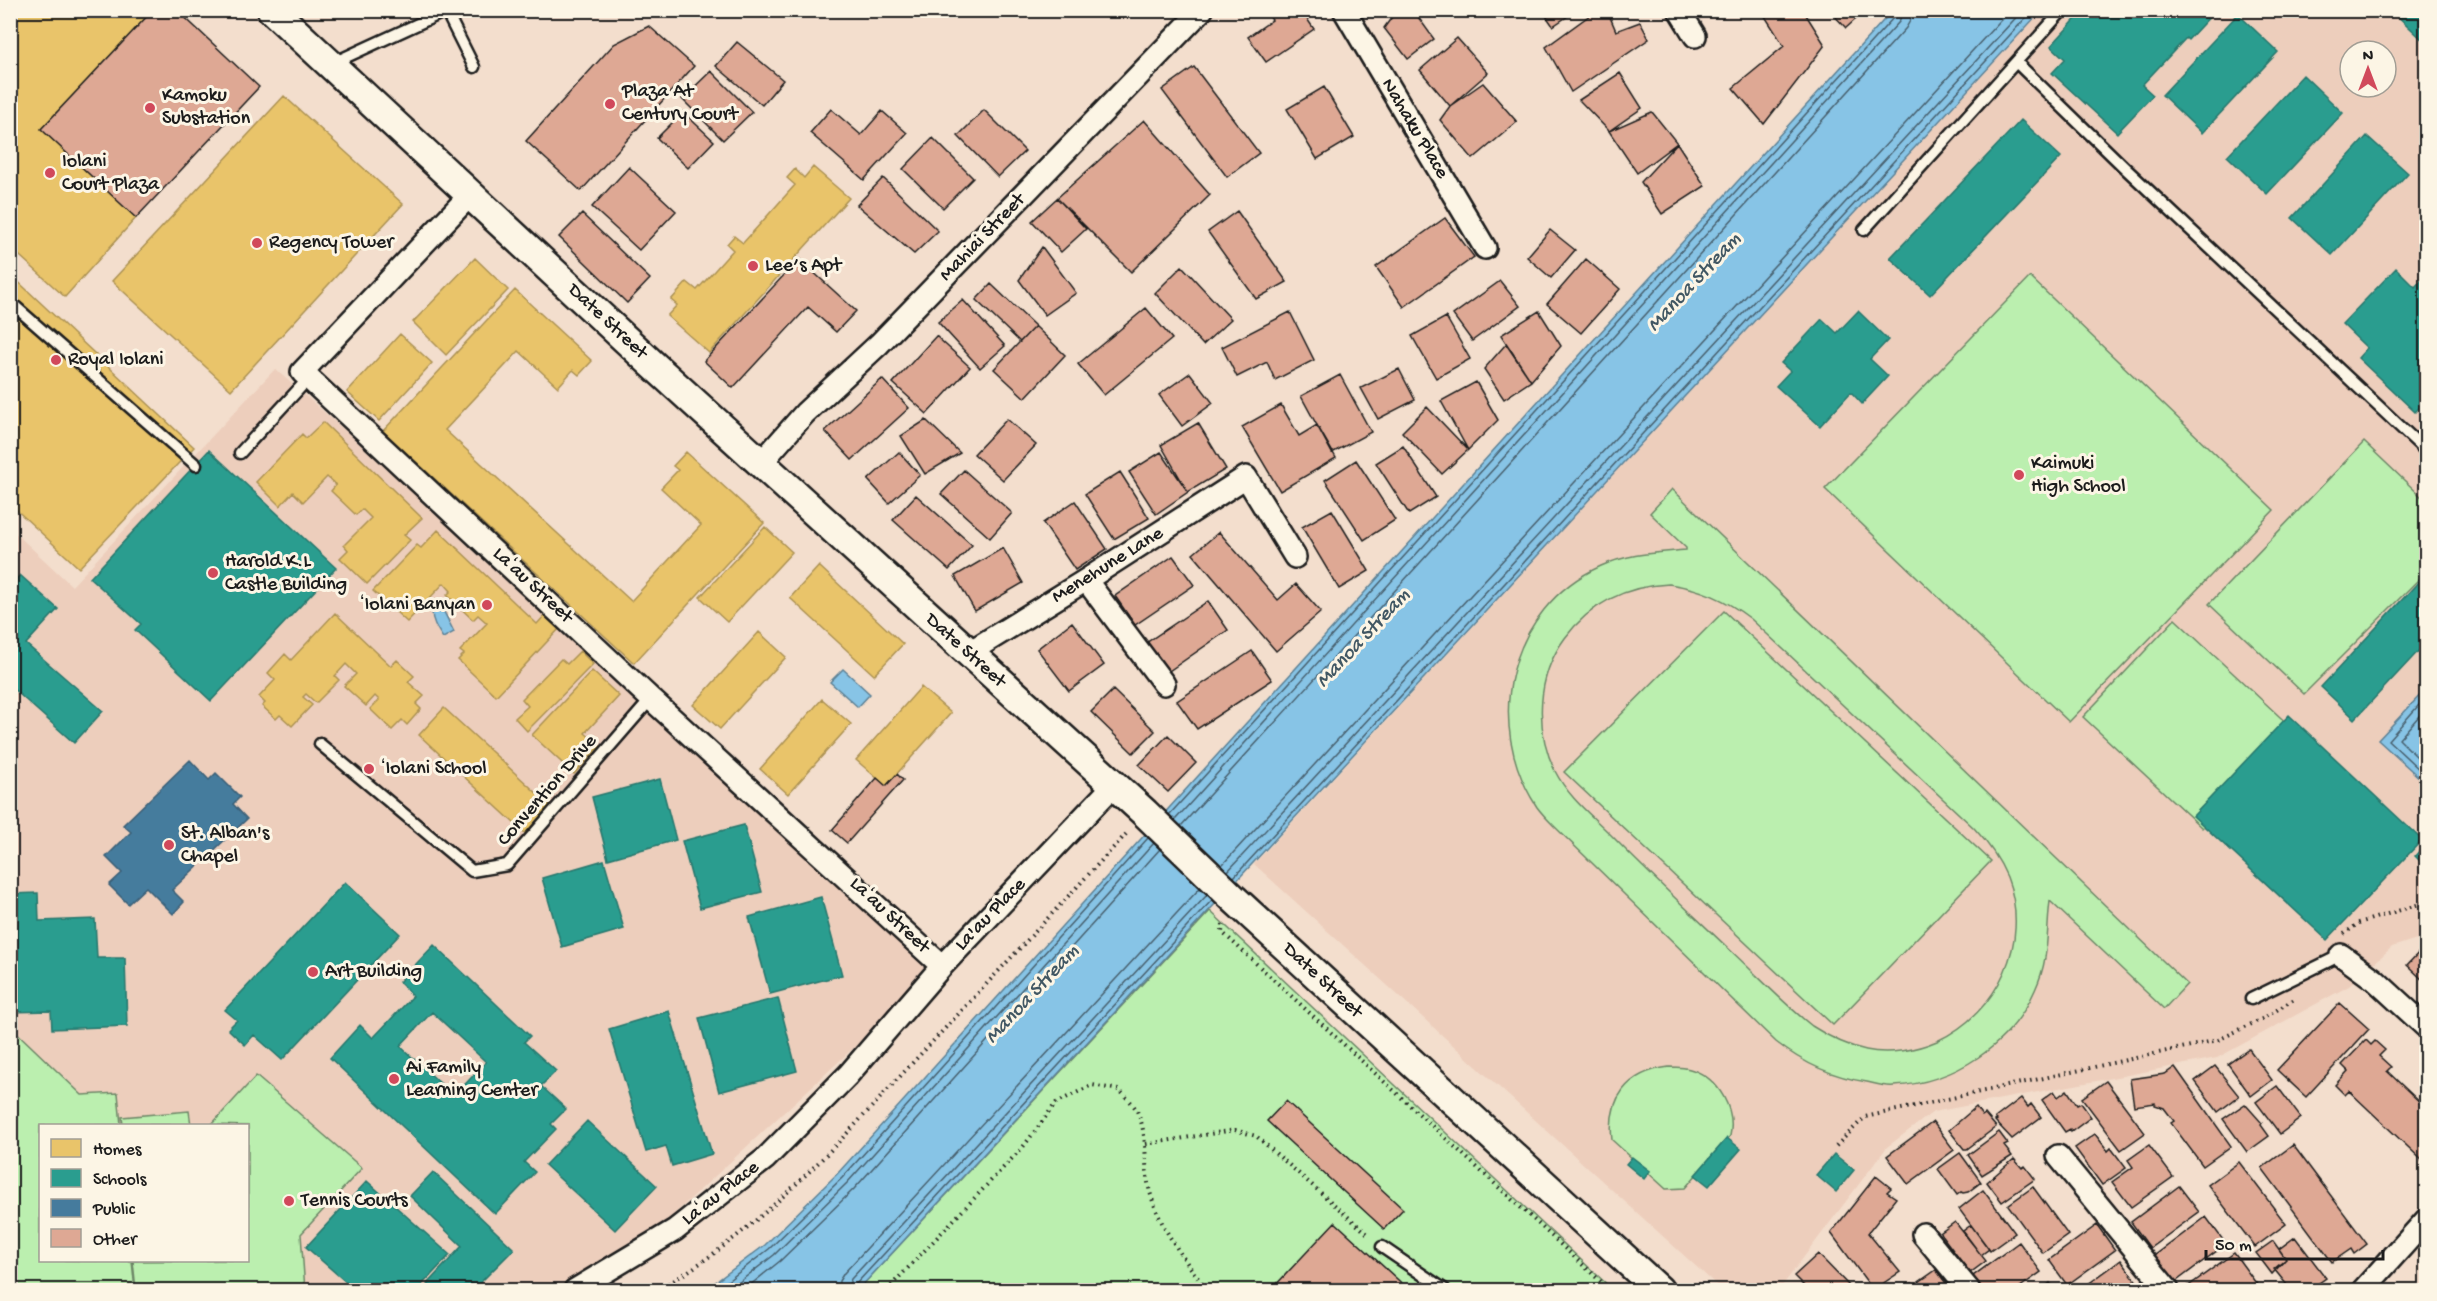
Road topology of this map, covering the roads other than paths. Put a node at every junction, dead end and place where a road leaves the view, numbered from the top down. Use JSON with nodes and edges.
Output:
{"nodes":[{"id":1,"x":272,"y":10,"type":"edge"},
{"id":2,"x":1202,"y":10,"type":"edge"},
{"id":3,"x":1344,"y":10,"type":"edge"},
{"id":4,"x":1679,"y":10,"type":"edge"},
{"id":5,"x":2063,"y":10,"type":"edge"},
{"id":6,"x":1695,"y":36,"type":"dead end"},
{"id":7,"x":2016,"y":62,"type":"junction"},
{"id":8,"x":330,"y":64,"type":"junction"},
{"id":9,"x":474,"y":67,"type":"dead end"},
{"id":10,"x":470,"y":195,"type":"junction"},
{"id":11,"x":1864,"y":230,"type":"dead end"},
{"id":12,"x":1485,"y":249,"type":"dead end"},
{"id":13,"x":10,"y":302,"type":"edge"},
{"id":14,"x":308,"y":379,"type":"junction"},
{"id":15,"x":2427,"y":451,"type":"edge"},
{"id":16,"x":240,"y":453,"type":"dead end"},
{"id":17,"x":761,"y":463,"type":"junction"},
{"id":18,"x":196,"y":465,"type":"dead end"},
{"id":19,"x":1295,"y":557,"type":"dead end"},
{"id":20,"x":1086,"y":580,"type":"junction"},
{"id":21,"x":968,"y":653,"type":"junction"},
{"id":22,"x":1164,"y":684,"type":"dead end"},
{"id":23,"x":651,"y":699,"type":"junction"},
{"id":24,"x":320,"y":744,"type":"dead end"},
{"id":25,"x":1114,"y":785,"type":"junction"},
{"id":26,"x":2334,"y":958,"type":"joint"},
{"id":27,"x":942,"y":966,"type":"junction"},
{"id":28,"x":2252,"y":999,"type":"dead end"},
{"id":29,"x":2427,"y":1027,"type":"edge"},
{"id":30,"x":848,"y":1075,"type":"joint"},
{"id":31,"x":2058,"y":1156,"type":"dead end"},
{"id":32,"x":2427,"y":1220,"type":"edge"},
{"id":33,"x":1923,"y":1234,"type":"dead end"},
{"id":34,"x":1382,"y":1247,"type":"road end"},
{"id":35,"x":575,"y":1290,"type":"edge"},
{"id":36,"x":1445,"y":1290,"type":"edge"},
{"id":37,"x":1659,"y":1290,"type":"edge"},
{"id":38,"x":1969,"y":1290,"type":"edge"},
{"id":39,"x":2168,"y":1290,"type":"edge"},
{"id":40,"x":2363,"y":1290,"type":"edge"}],
"edges":[{"from":1,"to":8,"type":"street","name":"Date Street"},
{"from":2,"to":17,"type":"street","name":"Mahiai Street"},
{"from":3,"to":12,"type":"street","name":"Nahaku Place"},
{"from":4,"to":6,"type":"street"},
{"from":5,"to":7,"type":"lane"},
{"from":7,"to":11,"type":"lane"},
{"from":7,"to":15,"type":"lane"},
{"from":8,"to":9,"type":"lane"},
{"from":8,"to":10,"type":"street","name":"Date Street"},
{"from":10,"to":14,"type":"street"},
{"from":10,"to":17,"type":"street","name":"Date Street"},
{"from":13,"to":18,"type":"lane"},
{"from":14,"to":16,"type":"lane"},
{"from":14,"to":23,"type":"street","name":"Laʻau Street"},
{"from":17,"to":21,"type":"street","name":"Date Street"},
{"from":19,"to":20,"type":"street","name":"Menehune Lane"},
{"from":20,"to":21,"type":"street","name":"Menehune Lane"},
{"from":20,"to":22,"type":"street"},
{"from":21,"to":25,"type":"street","name":"Date Street"},
{"from":23,"to":24,"type":"lane","name":"Convention Drive"},
{"from":23,"to":27,"type":"street","name":"Laʻau Street"},
{"from":25,"to":27,"type":"street","name":"La'au Place"},
{"from":25,"to":37,"type":"street","name":"Date Street"},
{"from":26,"to":28,"type":"lane"},
{"from":26,"to":29,"type":"street"},
{"from":27,"to":30,"type":"street","name":"La'au Place"},
{"from":30,"to":35,"type":"street","name":"Laʻau Place"},
{"from":31,"to":39,"type":"street"},
{"from":32,"to":40,"type":"street"},
{"from":33,"to":38,"type":"street"},
{"from":34,"to":36,"type":"lane"}]}
